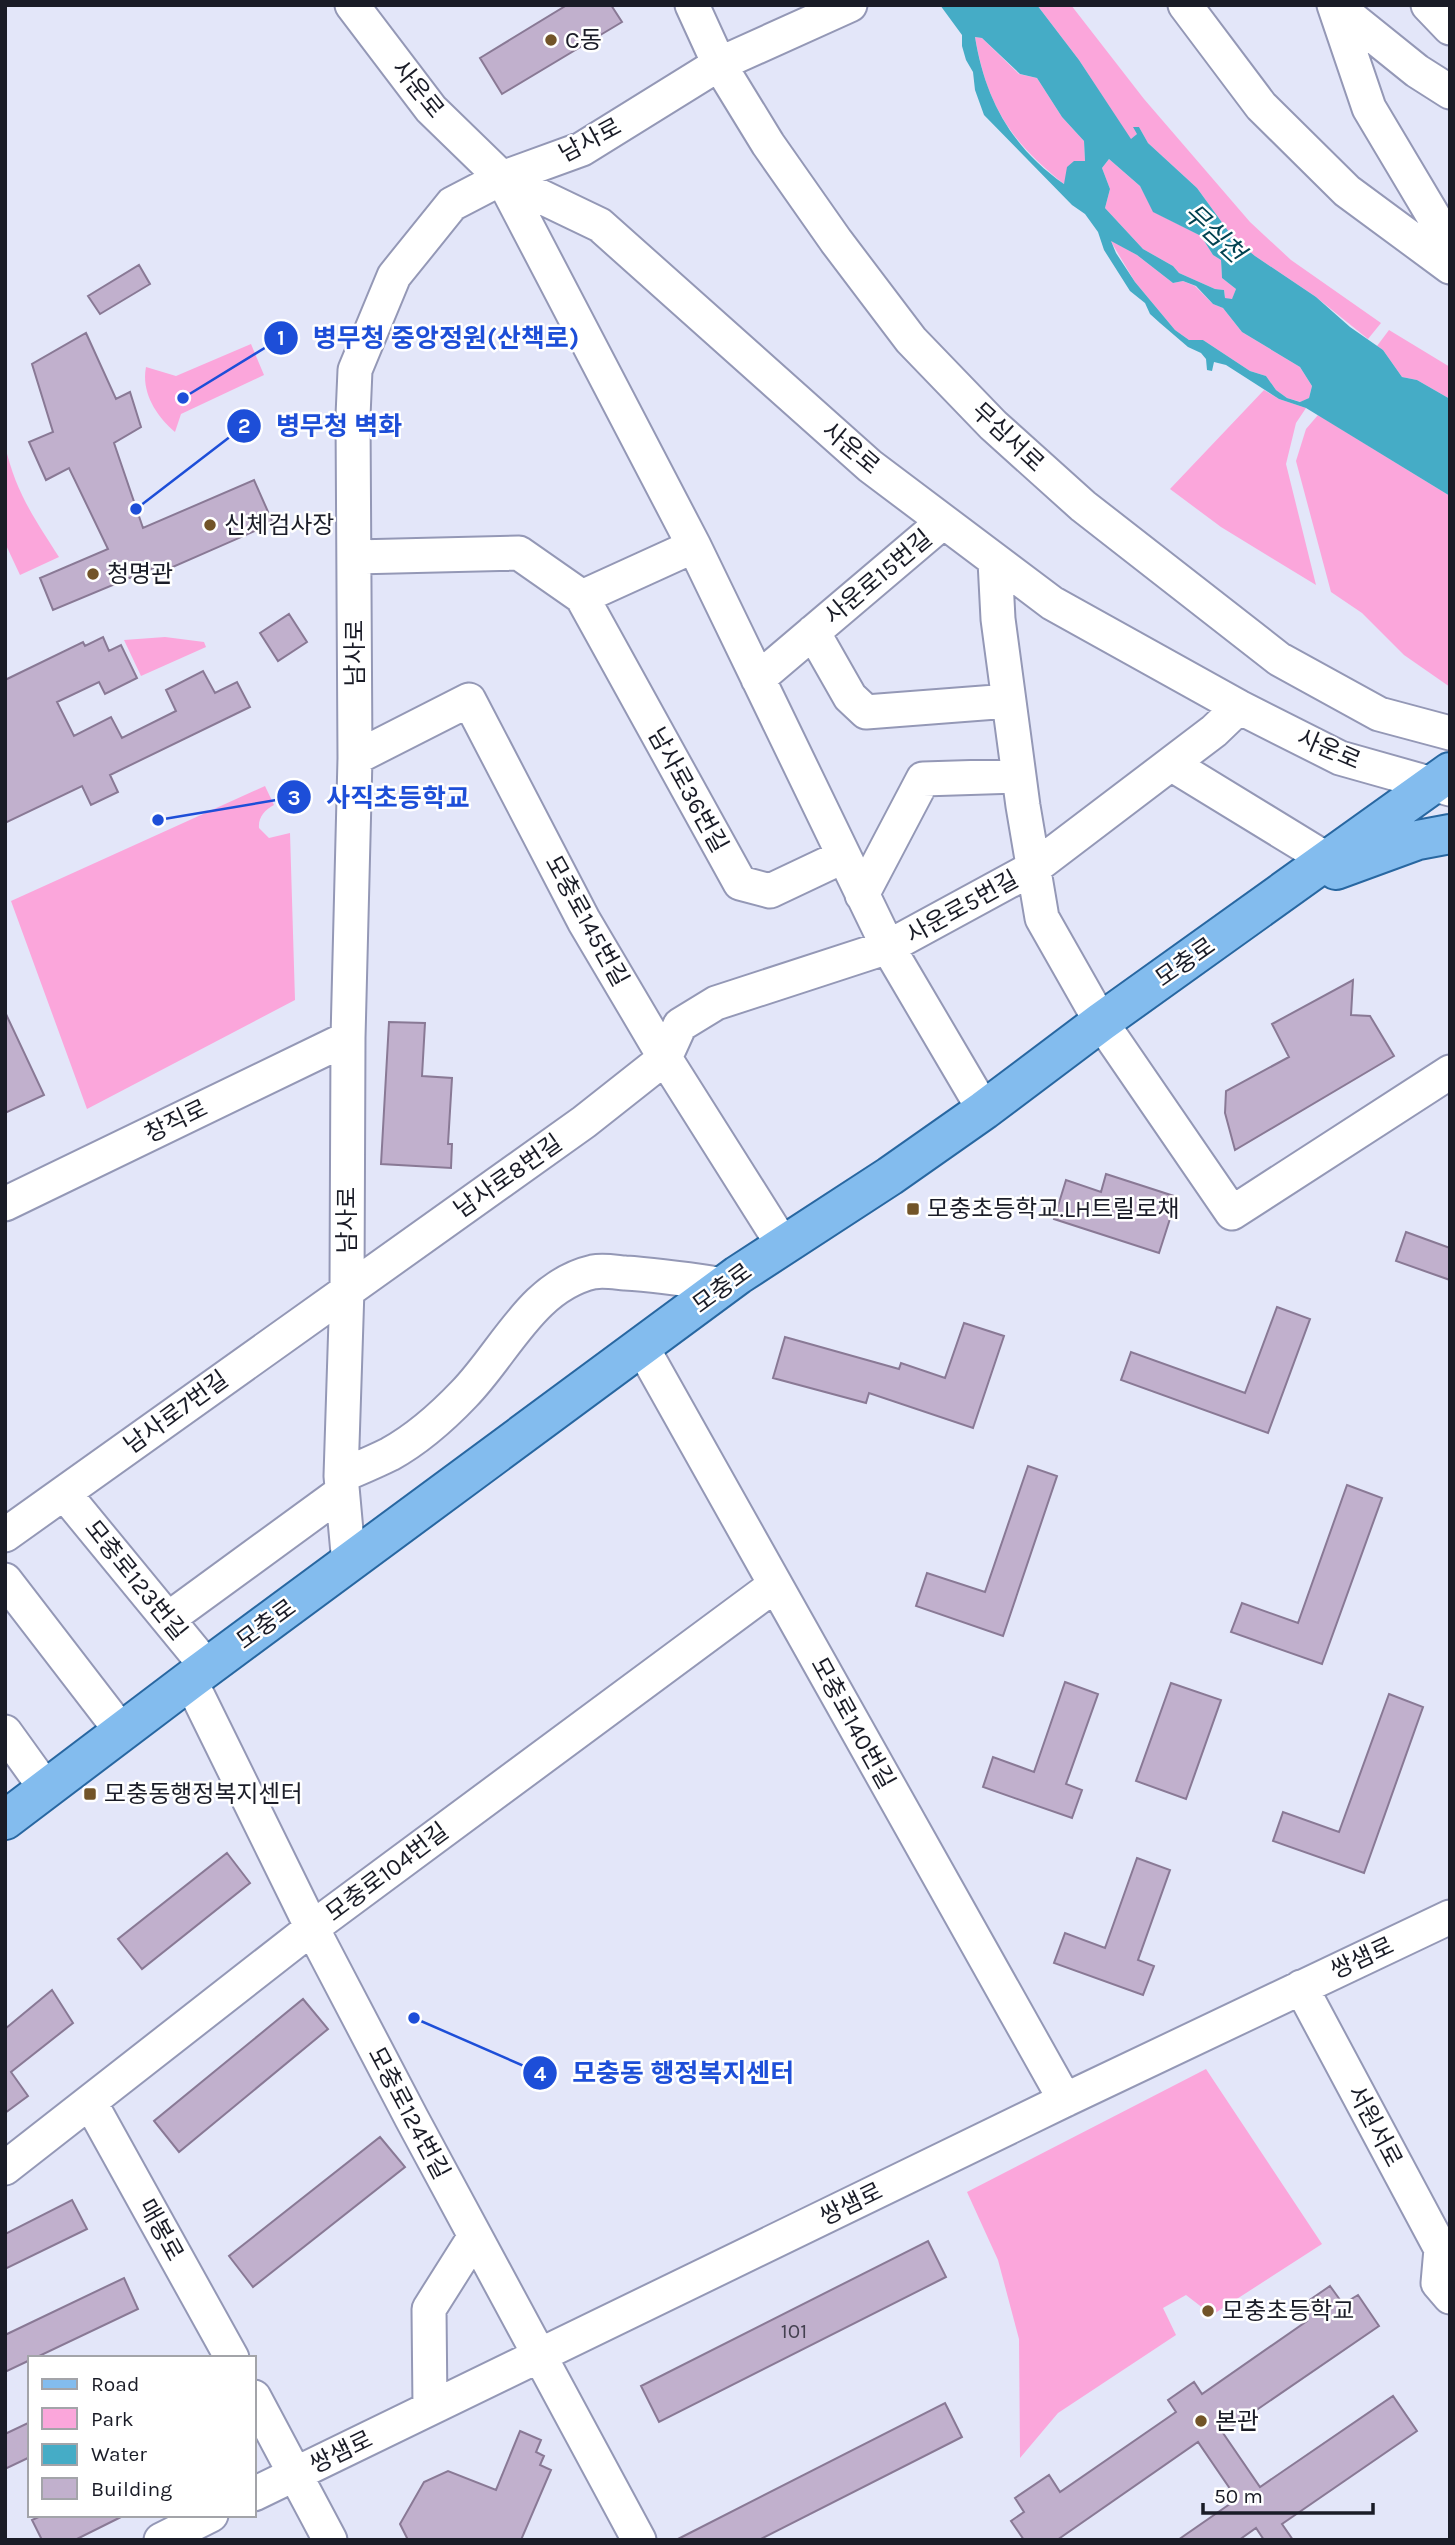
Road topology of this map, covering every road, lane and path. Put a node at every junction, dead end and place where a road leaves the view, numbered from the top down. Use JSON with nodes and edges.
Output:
{"nodes":[{"id":1,"x":352,"y":5,"type":"edge"},
{"id":2,"x":692,"y":5,"type":"edge"},
{"id":3,"x":850,"y":5,"type":"edge"},
{"id":4,"x":1185,"y":5,"type":"edge"},
{"id":5,"x":1334,"y":5,"type":"edge"},
{"id":6,"x":1428,"y":5,"type":"edge"},
{"id":7,"x":1450,"y":29,"type":"edge"},
{"id":8,"x":719,"y":64,"type":"junction"},
{"id":9,"x":1442,"y":78,"type":"edge"},
{"id":10,"x":502,"y":178,"type":"junction"},
{"id":11,"x":1450,"y":244,"type":"edge"},
{"id":12,"x":1450,"y":267,"type":"edge"},
{"id":13,"x":943,"y":522,"type":"junction"},
{"id":14,"x":694,"y":546,"type":"junction"},
{"id":15,"x":355,"y":557,"type":"junction"},
{"id":16,"x":995,"y":561,"type":"junction"},
{"id":17,"x":582,"y":597,"type":"junction"},
{"id":18,"x":813,"y":632,"type":"junction"},
{"id":19,"x":758,"y":679,"type":"junction"},
{"id":20,"x":1009,"y":701,"type":"junction"},
{"id":21,"x":1239,"y":707,"type":"junction"},
{"id":22,"x":1450,"y":733,"type":"edge"},
{"id":23,"x":355,"y":758,"type":"junction"},
{"id":24,"x":1171,"y":764,"type":"junction"},
{"id":25,"x":1019,"y":776,"type":"junction"},
{"id":26,"x":1443,"y":781,"type":"edge"},
{"id":27,"x":1450,"y":834,"type":"edge"},
{"id":28,"x":844,"y":856,"type":"junction"},
{"id":29,"x":1328,"y":860,"type":"junction"},
{"id":30,"x":1035,"y":867,"type":"junction"},
{"id":31,"x":1283,"y":892,"type":"junction"},
{"id":32,"x":862,"y":895,"type":"junction"},
{"id":33,"x":888,"y":947,"type":"junction"},
{"id":34,"x":1101,"y":1022,"type":"junction"},
{"id":35,"x":348,"y":1038,"type":"junction"},
{"id":36,"x":665,"y":1058,"type":"junction"},
{"id":37,"x":1450,"y":1072,"type":"edge"},
{"id":38,"x":984,"y":1110,"type":"junction"},
{"id":39,"x":5,"y":1204,"type":"edge"},
{"id":40,"x":783,"y":1245,"type":"junction"},
{"id":41,"x":725,"y":1285,"type":"junction"},
{"id":42,"x":347,"y":1289,"type":"junction"},
{"id":43,"x":642,"y":1347,"type":"junction"},
{"id":44,"x":341,"y":1484,"type":"junction"},
{"id":45,"x":64,"y":1493,"type":"junction"},
{"id":46,"x":5,"y":1535,"type":"edge"},
{"id":47,"x":349,"y":1564,"type":"junction"},
{"id":48,"x":5,"y":1580,"type":"edge"},
{"id":49,"x":775,"y":1585,"type":"junction"},
{"id":50,"x":168,"y":1619,"type":"junction"},
{"id":51,"x":198,"y":1673,"type":"junction"},
{"id":52,"x":5,"y":1732,"type":"edge"},
{"id":53,"x":121,"y":1732,"type":"junction"},
{"id":54,"x":46,"y":1789,"type":"junction"},
{"id":55,"x":5,"y":1820,"type":"edge"},
{"id":56,"x":1450,"y":1917,"type":"edge"},
{"id":57,"x":312,"y":1928,"type":"junction"},
{"id":58,"x":1301,"y":1986,"type":"junction"},
{"id":59,"x":1065,"y":2099,"type":"junction"},
{"id":60,"x":90,"y":2102,"type":"junction"},
{"id":61,"x":5,"y":2168,"type":"edge"},
{"id":62,"x":475,"y":2236,"type":"junction"},
{"id":63,"x":1446,"y":2276,"type":"edge"},
{"id":64,"x":541,"y":2355,"type":"junction"},
{"id":65,"x":231,"y":2356,"type":"edge"},
{"id":66,"x":256,"y":2402,"type":"edge"},
{"id":67,"x":430,"y":2409,"type":"junction"},
{"id":68,"x":296,"y":2474,"type":"junction"},
{"id":69,"x":256,"y":2493,"type":"edge"},
{"id":70,"x":207,"y":2517,"type":"edge"},
{"id":71,"x":161,"y":2540,"type":"edge"},
{"id":72,"x":330,"y":2540,"type":"edge"},
{"id":73,"x":639,"y":2540,"type":"edge"}],
"edges":[{"from":1,"to":10,"type":"street","name":"사운로"},
{"from":2,"to":8,"type":"street","name":"무심서로"},
{"from":3,"to":8,"type":"street","name":"남사로"},
{"from":4,"to":12,"type":"street"},
{"from":5,"to":9,"type":"street"},
{"from":5,"to":11,"type":"street"},
{"from":6,"to":7,"type":"street"},
{"from":8,"to":10,"type":"street","name":"남사로"},
{"from":8,"to":22,"type":"street","name":"무심서로"},
{"from":10,"to":13,"type":"street","name":"사운로"},
{"from":10,"to":14,"type":"street"},
{"from":10,"to":15,"type":"street","name":"남사로"},
{"from":13,"to":16,"type":"street","name":"사운로"},
{"from":13,"to":18,"type":"street","name":"사운로15번길"},
{"from":14,"to":17,"type":"street"},
{"from":14,"to":19,"type":"street"},
{"from":15,"to":17,"type":"street"},
{"from":15,"to":23,"type":"street","name":"남사로"},
{"from":16,"to":20,"type":"street"},
{"from":16,"to":21,"type":"street","name":"사운로"},
{"from":17,"to":28,"type":"street","name":"남사로36번길"},
{"from":18,"to":19,"type":"street","name":"사운로15번길"},
{"from":18,"to":20,"type":"street","name":"사운로15번길"},
{"from":19,"to":28,"type":"street"},
{"from":20,"to":25,"type":"street"},
{"from":21,"to":24,"type":"street","name":"사운로5번길"},
{"from":21,"to":26,"type":"street","name":"사운로"},
{"from":23,"to":35,"type":"street","name":"남사로"},
{"from":23,"to":36,"type":"street","name":"모충로145번길"},
{"from":24,"to":29,"type":"street"},
{"from":24,"to":30,"type":"street","name":"사운로5번길"},
{"from":25,"to":30,"type":"street"},
{"from":25,"to":32,"type":"street"},
{"from":26,"to":29,"type":"main road","name":"모충로"},
{"from":27,"to":31,"type":"main road"},
{"from":28,"to":32,"type":"street"},
{"from":29,"to":31,"type":"main road","name":"모충로"},
{"from":30,"to":33,"type":"street","name":"사운로5번길"},
{"from":30,"to":34,"type":"street"},
{"from":31,"to":34,"type":"main road","name":"모충로"},
{"from":32,"to":33,"type":"street"},
{"from":33,"to":36,"type":"street","name":"사운로5번길"},
{"from":33,"to":38,"type":"street"},
{"from":34,"to":37,"type":"street"},
{"from":34,"to":38,"type":"main road","name":"모충로"},
{"from":35,"to":39,"type":"street","name":"창직로"},
{"from":35,"to":42,"type":"street","name":"남사로"},
{"from":36,"to":40,"type":"street","name":"모충로145번길"},
{"from":36,"to":42,"type":"street","name":"남사로8번길"},
{"from":38,"to":40,"type":"main road","name":"모충로"},
{"from":40,"to":41,"type":"main road","name":"모충로"},
{"from":41,"to":43,"type":"main road","name":"모충로"},
{"from":41,"to":44,"type":"street"},
{"from":42,"to":44,"type":"street","name":"남사로"},
{"from":42,"to":45,"type":"street","name":"남사로7번길"},
{"from":43,"to":47,"type":"main road","name":"모충로"},
{"from":43,"to":49,"type":"street","name":"모충로140번길"},
{"from":44,"to":47,"type":"street","name":"남사로"},
{"from":44,"to":50,"type":"street"},
{"from":45,"to":46,"type":"street","name":"남사로7번길"},
{"from":45,"to":50,"type":"street","name":"모충로123번길"},
{"from":47,"to":51,"type":"main road","name":"모충로"},
{"from":48,"to":53,"type":"street"},
{"from":49,"to":57,"type":"street","name":"모충로104번길"},
{"from":49,"to":59,"type":"street","name":"모충로140번길"},
{"from":50,"to":51,"type":"street","name":"모충로123번길"},
{"from":51,"to":53,"type":"main road","name":"모충로"},
{"from":51,"to":57,"type":"street","name":"모충로124번길"},
{"from":52,"to":54,"type":"street"},
{"from":53,"to":54,"type":"main road","name":"모충로"},
{"from":54,"to":55,"type":"main road","name":"모충로"},
{"from":56,"to":58,"type":"street","name":"쌍샘로"},
{"from":57,"to":60,"type":"street","name":"모충로104번길"},
{"from":57,"to":62,"type":"street","name":"모충로124번길"},
{"from":58,"to":59,"type":"street","name":"쌍샘로"},
{"from":58,"to":63,"type":"street","name":"서원서로"},
{"from":59,"to":64,"type":"street","name":"쌍샘로"},
{"from":60,"to":61,"type":"street","name":"모충로104번길"},
{"from":60,"to":65,"type":"street","name":"매봉로"},
{"from":62,"to":64,"type":"street","name":"모충로124번길"},
{"from":62,"to":67,"type":"street"},
{"from":64,"to":67,"type":"street","name":"쌍샘로"},
{"from":64,"to":73,"type":"street","name":"모충로124번길"},
{"from":66,"to":68,"type":"street"},
{"from":67,"to":68,"type":"street","name":"쌍샘로"},
{"from":68,"to":69,"type":"street","name":"쌍샘로"},
{"from":68,"to":72,"type":"street"},
{"from":70,"to":71,"type":"street"}]}
